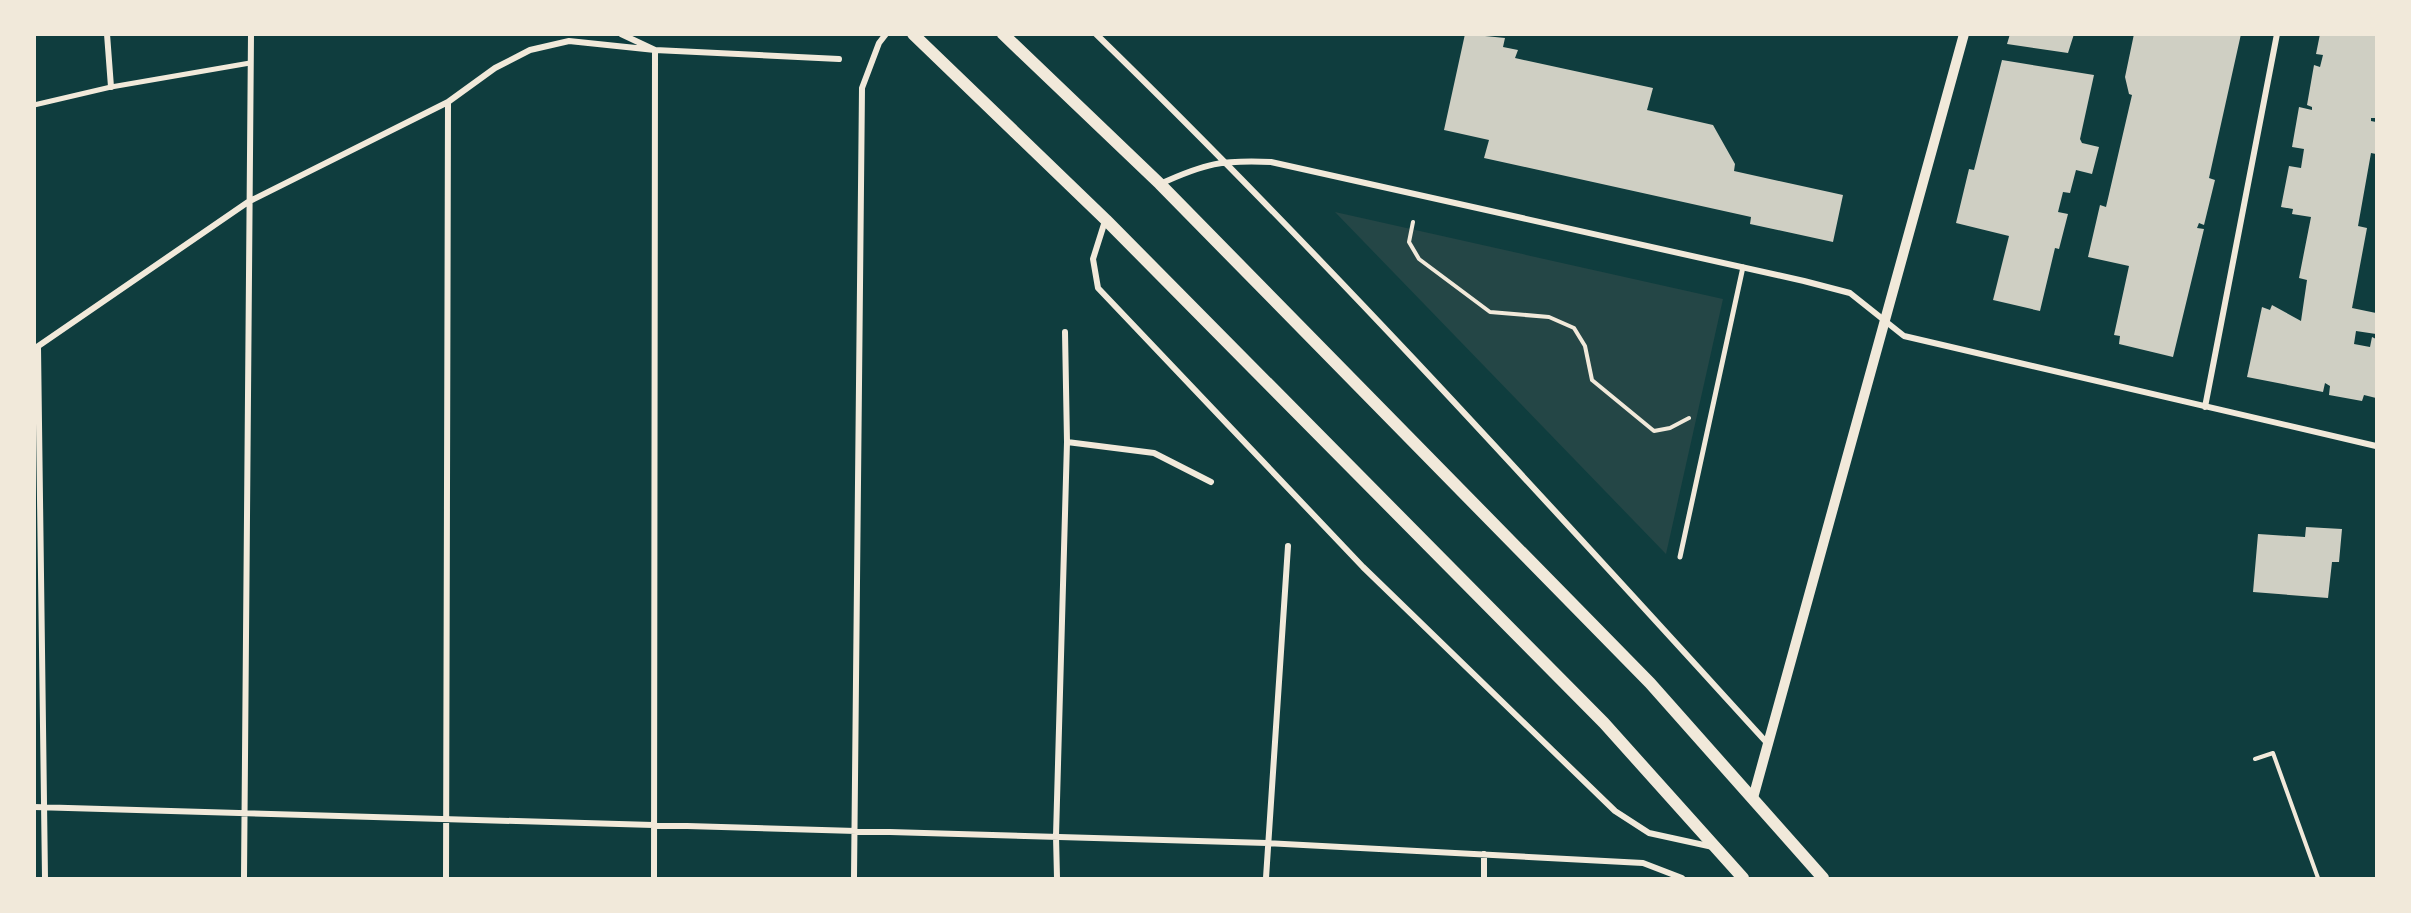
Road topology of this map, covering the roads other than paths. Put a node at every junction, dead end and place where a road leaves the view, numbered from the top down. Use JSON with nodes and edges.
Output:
{"nodes":[{"id":1,"x":107,"y":34,"type":"edge"},
{"id":2,"x":251,"y":34,"type":"edge"},
{"id":3,"x":621,"y":34,"type":"edge"},
{"id":4,"x":886,"y":34,"type":"edge"},
{"id":5,"x":913,"y":34,"type":"edge"},
{"id":6,"x":1004,"y":34,"type":"edge"},
{"id":7,"x":1096,"y":34,"type":"edge"},
{"id":8,"x":1964,"y":34,"type":"edge"},
{"id":9,"x":2277,"y":34,"type":"edge"},
{"id":10,"x":655,"y":50,"type":"junction"},
{"id":11,"x":839,"y":59,"type":"dead end"},
{"id":12,"x":250,"y":63,"type":"junction"},
{"id":13,"x":111,"y":87,"type":"junction"},
{"id":14,"x":448,"y":102,"type":"junction"},
{"id":15,"x":34,"y":105,"type":"edge"},
{"id":16,"x":1226,"y":160,"type":"junction"},
{"id":17,"x":1160,"y":184,"type":"junction"},
{"id":18,"x":249,"y":202,"type":"junction"},
{"id":19,"x":1106,"y":220,"type":"junction"},
{"id":20,"x":1743,"y":267,"type":"junction"},
{"id":21,"x":1886,"y":319,"type":"junction"},
{"id":22,"x":1065,"y":332,"type":"dead end"},
{"id":23,"x":36,"y":348,"type":"edge"},
{"id":24,"x":2205,"y":407,"type":"junction"},
{"id":25,"x":1067,"y":442,"type":"junction"},
{"id":26,"x":2376,"y":446,"type":"edge"},
{"id":27,"x":1211,"y":482,"type":"dead end"},
{"id":28,"x":1288,"y":546,"type":"dead end"},
{"id":29,"x":1680,"y":557,"type":"dead end"},
{"id":30,"x":1769,"y":745,"type":"junction"},
{"id":31,"x":1754,"y":798,"type":"junction"},
{"id":32,"x":34,"y":807,"type":"edge"},
{"id":33,"x":45,"y":807,"type":"junction"},
{"id":34,"x":244,"y":813,"type":"junction"},
{"id":35,"x":445,"y":819,"type":"junction"},
{"id":36,"x":652,"y":824,"type":"junction"},
{"id":37,"x":855,"y":832,"type":"junction"},
{"id":38,"x":1056,"y":836,"type":"junction"},
{"id":39,"x":1267,"y":843,"type":"junction"},
{"id":40,"x":1713,"y":847,"type":"junction"},
{"id":41,"x":1484,"y":854,"type":"junction"},
{"id":42,"x":45,"y":879,"type":"edge"},
{"id":43,"x":244,"y":879,"type":"edge"},
{"id":44,"x":446,"y":879,"type":"edge"},
{"id":45,"x":654,"y":879,"type":"edge"},
{"id":46,"x":854,"y":879,"type":"edge"},
{"id":47,"x":1057,"y":879,"type":"edge"},
{"id":48,"x":1266,"y":879,"type":"edge"},
{"id":49,"x":1484,"y":879,"type":"edge"},
{"id":50,"x":1682,"y":879,"type":"edge"},
{"id":51,"x":1743,"y":879,"type":"edge"},
{"id":52,"x":1823,"y":879,"type":"edge"}],
"edges":[{"from":1,"to":13,"type":"street"},
{"from":2,"to":12,"type":"street"},
{"from":3,"to":10,"type":"street"},
{"from":4,"to":37,"type":"street"},
{"from":5,"to":19,"type":"main road"},
{"from":6,"to":17,"type":"main road"},
{"from":7,"to":16,"type":"street"},
{"from":8,"to":21,"type":"street"},
{"from":9,"to":24,"type":"street"},
{"from":10,"to":11,"type":"street"},
{"from":10,"to":14,"type":"street"},
{"from":10,"to":36,"type":"street"},
{"from":12,"to":13,"type":"street"},
{"from":12,"to":18,"type":"street"},
{"from":13,"to":15,"type":"street"},
{"from":14,"to":18,"type":"street"},
{"from":14,"to":35,"type":"street"},
{"from":16,"to":17,"type":"street"},
{"from":16,"to":20,"type":"street"},
{"from":16,"to":30,"type":"street"},
{"from":17,"to":31,"type":"main road"},
{"from":18,"to":23,"type":"street"},
{"from":18,"to":34,"type":"street"},
{"from":19,"to":40,"type":"main road"},
{"from":19,"to":40,"type":"street"},
{"from":20,"to":21,"type":"street"},
{"from":20,"to":29,"type":"street"},
{"from":21,"to":24,"type":"street"},
{"from":21,"to":30,"type":"street"},
{"from":22,"to":25,"type":"street"},
{"from":23,"to":33,"type":"street"},
{"from":24,"to":26,"type":"street"},
{"from":25,"to":27,"type":"street"},
{"from":25,"to":38,"type":"street"},
{"from":28,"to":39,"type":"street"},
{"from":30,"to":31,"type":"street"},
{"from":31,"to":52,"type":"main road"},
{"from":32,"to":33,"type":"street"},
{"from":33,"to":34,"type":"street"},
{"from":33,"to":42,"type":"street"},
{"from":34,"to":35,"type":"street"},
{"from":34,"to":43,"type":"street"},
{"from":35,"to":36,"type":"street"},
{"from":35,"to":44,"type":"street"},
{"from":36,"to":37,"type":"street"},
{"from":36,"to":45,"type":"street"},
{"from":37,"to":38,"type":"street"},
{"from":37,"to":46,"type":"street"},
{"from":38,"to":39,"type":"street"},
{"from":38,"to":47,"type":"street"},
{"from":39,"to":41,"type":"street"},
{"from":39,"to":48,"type":"street"},
{"from":40,"to":51,"type":"main road"},
{"from":41,"to":49,"type":"street"},
{"from":41,"to":50,"type":"street"}]}
